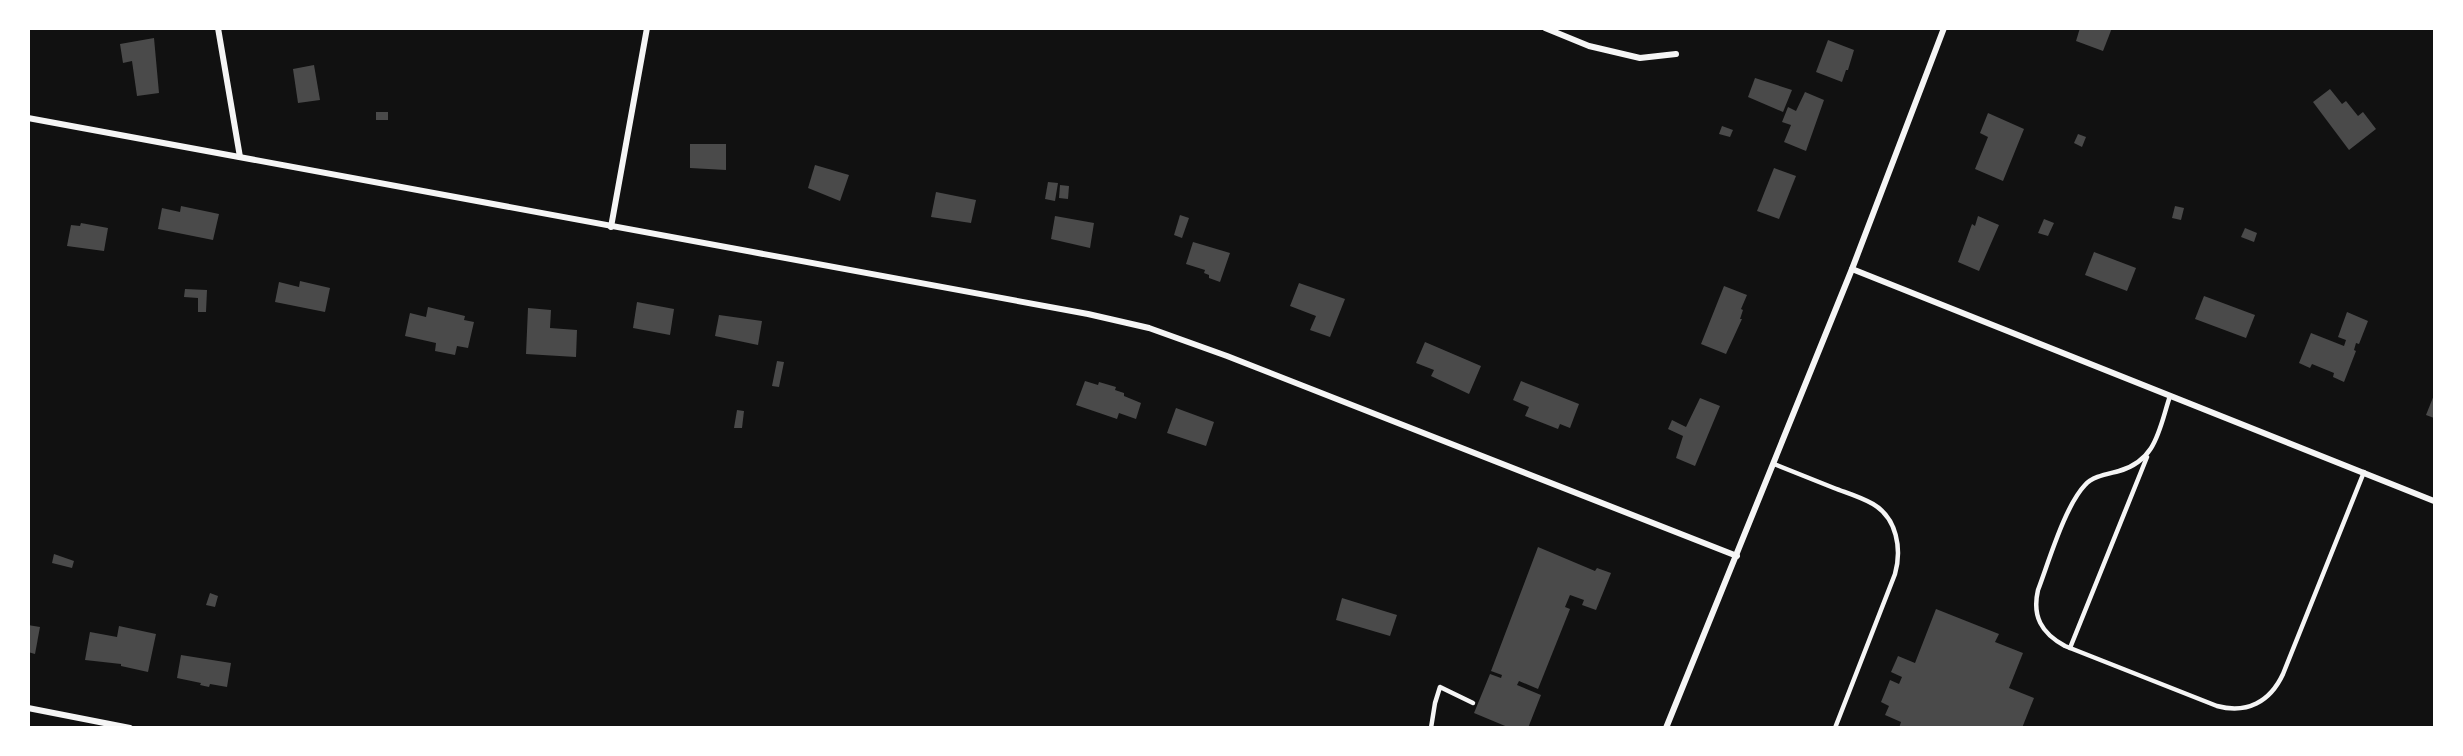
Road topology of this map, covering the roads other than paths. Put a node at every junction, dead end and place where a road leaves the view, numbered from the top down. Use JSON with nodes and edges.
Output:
{"nodes":[{"id":1,"x":218,"y":28,"type":"edge"},
{"id":2,"x":647,"y":28,"type":"edge"},
{"id":3,"x":1545,"y":28,"type":"edge"},
{"id":4,"x":1944,"y":28,"type":"edge"},
{"id":5,"x":1676,"y":54,"type":"dead end"},
{"id":6,"x":28,"y":118,"type":"edge"},
{"id":7,"x":240,"y":157,"type":"junction"},
{"id":8,"x":611,"y":227,"type":"junction"},
{"id":9,"x":1852,"y":269,"type":"junction"},
{"id":10,"x":2170,"y":396,"type":"junction"},
{"id":11,"x":2148,"y":455,"type":"junction"},
{"id":12,"x":1774,"y":464,"type":"junction"},
{"id":13,"x":2364,"y":472,"type":"junction"},
{"id":14,"x":2434,"y":501,"type":"edge"},
{"id":15,"x":1737,"y":556,"type":"junction"},
{"id":16,"x":2070,"y":648,"type":"junction"},
{"id":17,"x":1473,"y":702,"type":"dead end"},
{"id":18,"x":28,"y":708,"type":"edge"},
{"id":19,"x":130,"y":728,"type":"edge"},
{"id":20,"x":1431,"y":728,"type":"edge"},
{"id":21,"x":1666,"y":728,"type":"edge"},
{"id":22,"x":1835,"y":728,"type":"edge"}],
"edges":[{"from":1,"to":7,"type":"street"},
{"from":2,"to":8,"type":"street"},
{"from":3,"to":5,"type":"street"},
{"from":4,"to":9,"type":"street"},
{"from":6,"to":7,"type":"street"},
{"from":7,"to":8,"type":"street"},
{"from":8,"to":15,"type":"street"},
{"from":9,"to":10,"type":"street"},
{"from":9,"to":12,"type":"street"},
{"from":10,"to":11,"type":"lane"},
{"from":10,"to":13,"type":"street"},
{"from":11,"to":16,"type":"lane"},
{"from":11,"to":16,"type":"lane"},
{"from":12,"to":15,"type":"street"},
{"from":12,"to":22,"type":"lane"},
{"from":13,"to":14,"type":"street"},
{"from":13,"to":16,"type":"lane"},
{"from":15,"to":21,"type":"street"},
{"from":17,"to":20,"type":"lane"},
{"from":18,"to":19,"type":"street"}]}
